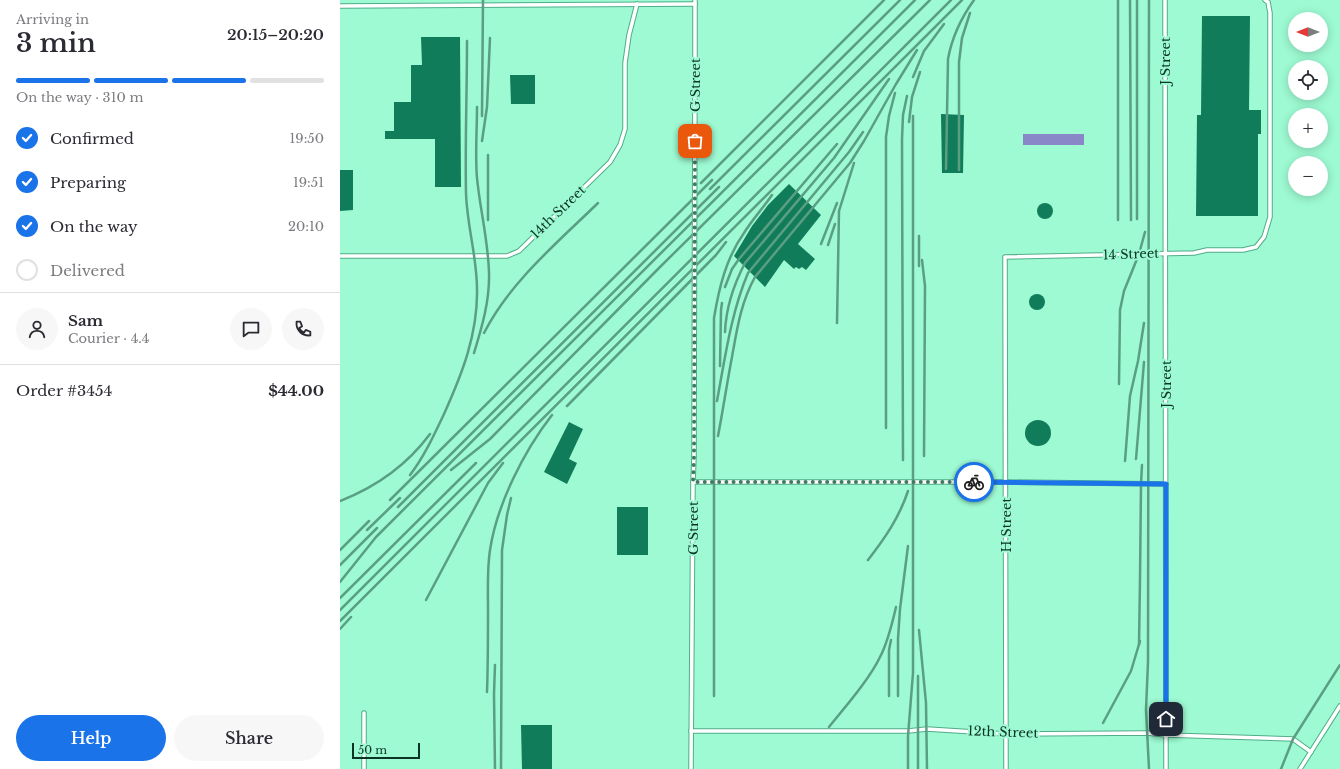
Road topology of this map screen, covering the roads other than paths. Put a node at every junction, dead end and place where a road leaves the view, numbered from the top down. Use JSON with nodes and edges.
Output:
{"nodes":[{"id":1,"x":1165,"y":0,"type":"edge"},
{"id":2,"x":1265,"y":0,"type":"edge"},
{"id":3,"x":695,"y":2,"type":"edge"},
{"id":4,"x":637,"y":4,"type":"junction"},
{"id":5,"x":340,"y":6,"type":"edge"},
{"id":6,"x":1165,"y":253,"type":"junction"},
{"id":7,"x":340,"y":256,"type":"edge"},
{"id":8,"x":1005,"y":258,"type":"joint"},
{"id":9,"x":693,"y":482,"type":"junction"},
{"id":10,"x":1006,"y":482,"type":"junction"},
{"id":11,"x":1166,"y":484,"type":"junction"},
{"id":12,"x":1340,"y":706,"type":"edge"},
{"id":13,"x":364,"y":714,"type":"dead end"},
{"id":14,"x":691,"y":731,"type":"junction"},
{"id":15,"x":1006,"y":734,"type":"junction"},
{"id":16,"x":1166,"y":734,"type":"junction"},
{"id":17,"x":1310,"y":752,"type":"junction"},
{"id":18,"x":364,"y":769,"type":"edge"},
{"id":19,"x":691,"y":769,"type":"edge"},
{"id":20,"x":1006,"y":769,"type":"edge"},
{"id":21,"x":1166,"y":769,"type":"edge"},
{"id":22,"x":1300,"y":769,"type":"edge"}],
"edges":[{"from":1,"to":6,"type":"lane","name":"J Street"},
{"from":2,"to":6,"type":"lane","name":"14 Street"},
{"from":3,"to":4,"type":"lane"},
{"from":3,"to":9,"type":"lane","name":"G Street","bridge":true},
{"from":4,"to":5,"type":"lane"},
{"from":4,"to":7,"type":"lane","name":"14th Street"},
{"from":6,"to":8,"type":"lane","name":"14 Street"},
{"from":6,"to":11,"type":"lane","name":"J Street"},
{"from":8,"to":10,"type":"lane","name":"H Street"},
{"from":9,"to":10,"type":"lane"},
{"from":9,"to":14,"type":"lane","name":"G Street"},
{"from":10,"to":11,"type":"lane"},
{"from":10,"to":15,"type":"lane","name":"H Street"},
{"from":11,"to":16,"type":"lane","name":"J Street"},
{"from":12,"to":17,"type":"lane"},
{"from":13,"to":18,"type":"lane"},
{"from":14,"to":15,"type":"lane","name":"12th Street"},
{"from":14,"to":19,"type":"lane","name":"G Street"},
{"from":15,"to":16,"type":"lane","name":"12th Street"},
{"from":15,"to":20,"type":"lane","name":"H Street"},
{"from":16,"to":17,"type":"lane","name":"12th Street"},
{"from":16,"to":21,"type":"lane","name":"J Street"},
{"from":17,"to":22,"type":"lane"}]}
